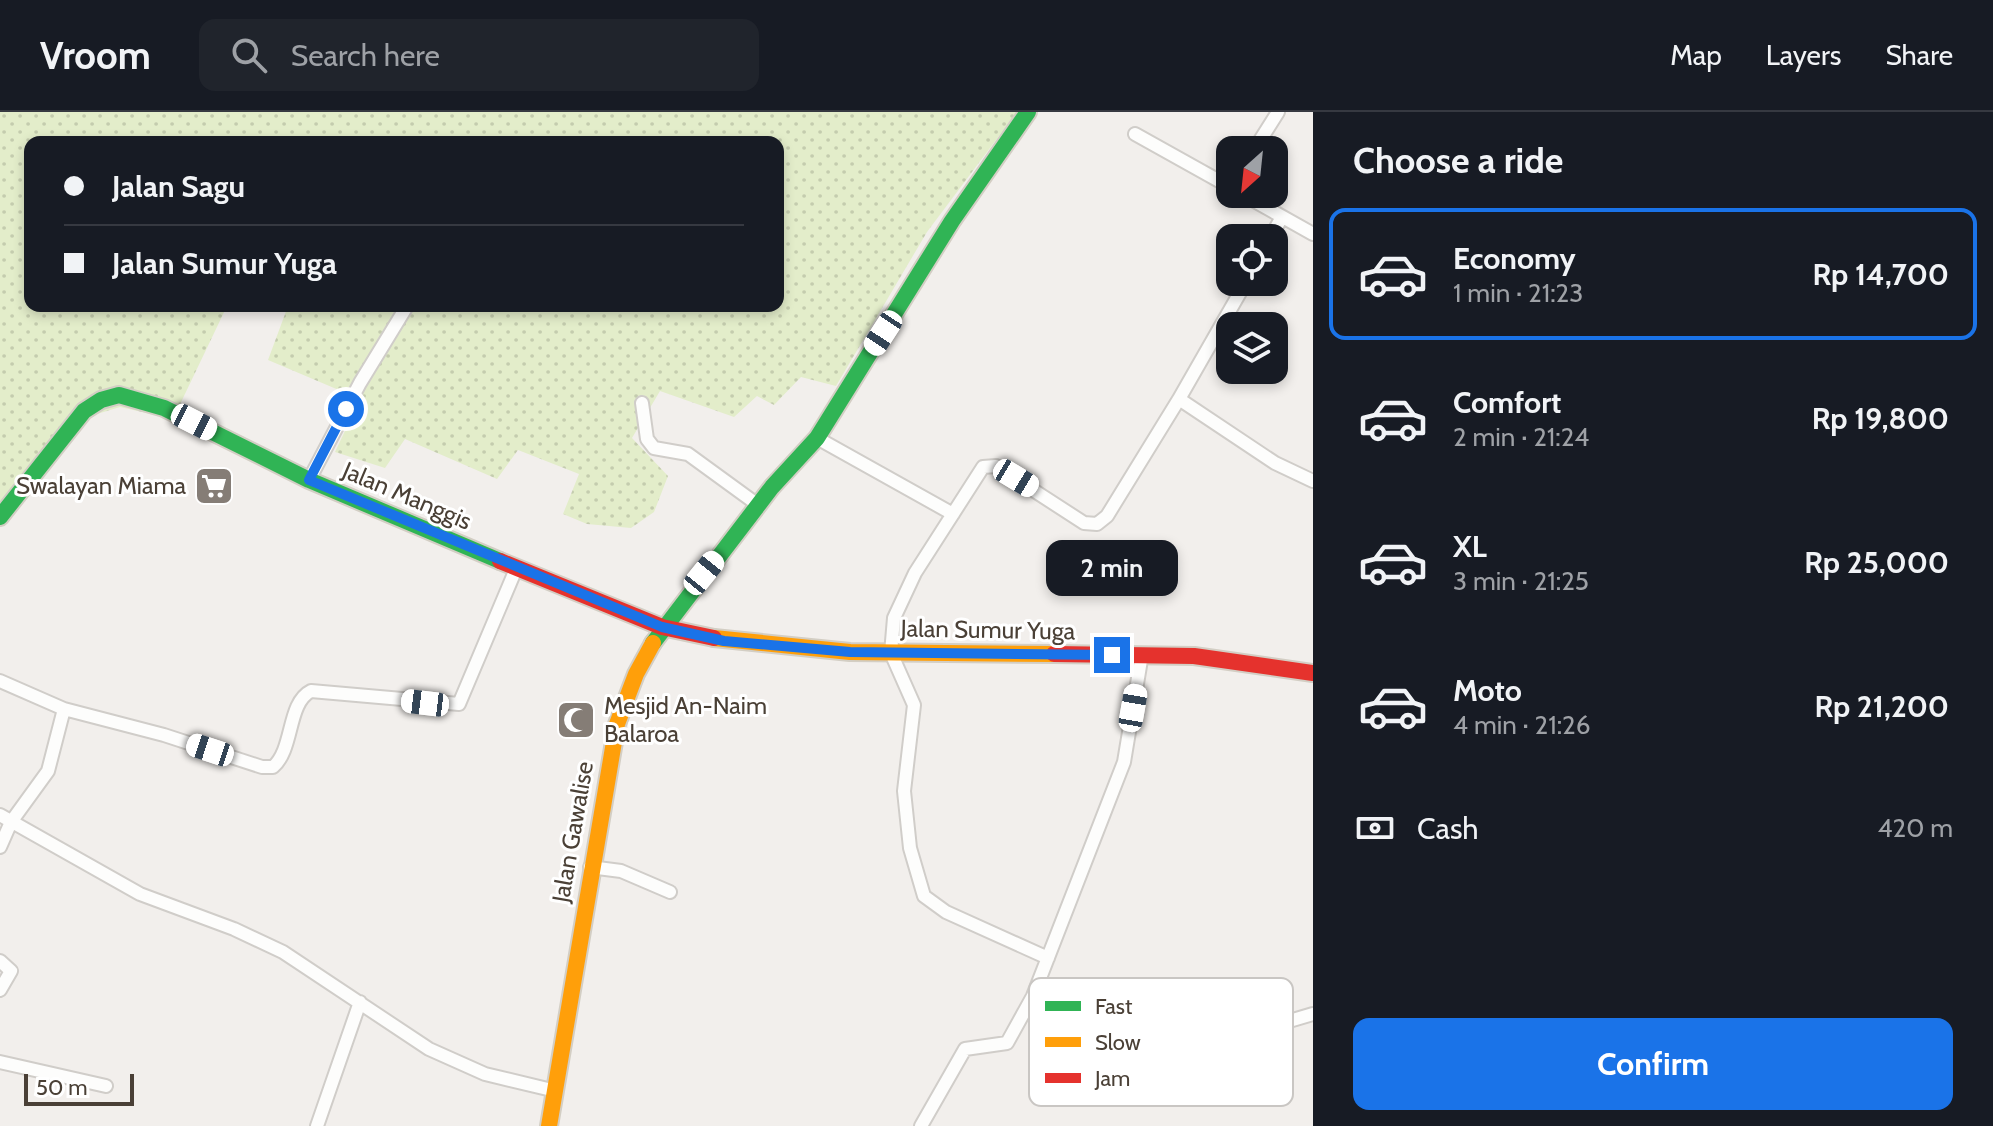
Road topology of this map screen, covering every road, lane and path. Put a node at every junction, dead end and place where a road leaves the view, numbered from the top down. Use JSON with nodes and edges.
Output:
{"nodes":[{"id":1,"x":1028,"y":112,"type":"edge"},
{"id":2,"x":1278,"y":112,"type":"edge"},
{"id":3,"x":1135,"y":134,"type":"dead end"},
{"id":4,"x":1263,"y":136,"type":"edge"},
{"id":5,"x":1216,"y":179,"type":"edge"},
{"id":6,"x":1266,"y":208,"type":"edge"},
{"id":7,"x":1282,"y":217,"type":"junction"},
{"id":8,"x":1278,"y":224,"type":"edge"},
{"id":9,"x":1313,"y":234,"type":"edge"},
{"id":10,"x":1238,"y":296,"type":"edge"},
{"id":11,"x":403,"y":312,"type":"edge"},
{"id":12,"x":1179,"y":399,"type":"junction"},
{"id":13,"x":642,"y":403,"type":"dead end"},
{"id":14,"x":817,"y":438,"type":"junction"},
{"id":15,"x":309,"y":480,"type":"junction"},
{"id":16,"x":1313,"y":481,"type":"edge"},
{"id":17,"x":758,"y":505,"type":"junction"},
{"id":18,"x":953,"y":514,"type":"junction"},
{"id":19,"x":0,"y":517,"type":"edge"},
{"id":20,"x":516,"y":569,"type":"junction"},
{"id":21,"x":662,"y":627,"type":"junction"},
{"id":22,"x":891,"y":653,"type":"junction"},
{"id":23,"x":1142,"y":654,"type":"junction"},
{"id":24,"x":1313,"y":673,"type":"edge"},
{"id":25,"x":0,"y":681,"type":"edge"},
{"id":26,"x":64,"y":709,"type":"junction"},
{"id":27,"x":6,"y":818,"type":"edge"},
{"id":28,"x":0,"y":847,"type":"edge"},
{"id":29,"x":590,"y":867,"type":"junction"},
{"id":30,"x":670,"y":892,"type":"dead end"},
{"id":31,"x":1048,"y":958,"type":"junction"},
{"id":32,"x":0,"y":961,"type":"edge"},
{"id":33,"x":1040,"y":978,"type":"edge"},
{"id":34,"x":0,"y":990,"type":"edge"},
{"id":35,"x":360,"y":1002,"type":"junction"},
{"id":36,"x":1029,"y":1003,"type":"edge"},
{"id":37,"x":1313,"y":1014,"type":"edge"},
{"id":38,"x":1293,"y":1020,"type":"edge"},
{"id":39,"x":0,"y":1062,"type":"edge"},
{"id":40,"x":106,"y":1086,"type":"dead end"},
{"id":41,"x":556,"y":1091,"type":"junction"},
{"id":42,"x":317,"y":1126,"type":"edge"},
{"id":43,"x":549,"y":1126,"type":"edge"},
{"id":44,"x":921,"y":1126,"type":"edge"}],
"edges":[{"from":1,"to":14,"type":"street","name":"Jalan Gawalise"},
{"from":2,"to":4,"type":"street"},
{"from":3,"to":5,"type":"street"},
{"from":6,"to":7,"type":"street"},
{"from":7,"to":8,"type":"street"},
{"from":7,"to":9,"type":"street"},
{"from":10,"to":12,"type":"street"},
{"from":11,"to":15,"type":"street"},
{"from":12,"to":16,"type":"street"},
{"from":12,"to":18,"type":"street"},
{"from":13,"to":17,"type":"street"},
{"from":14,"to":17,"type":"street","name":"Jalan Gawalise"},
{"from":14,"to":18,"type":"street"},
{"from":15,"to":19,"type":"street","name":"Jalan Manggis"},
{"from":15,"to":20,"type":"street","name":"Jalan Manggis"},
{"from":17,"to":21,"type":"street","name":"Jalan Gawalise"},
{"from":18,"to":22,"type":"street"},
{"from":20,"to":21,"type":"street","name":"Jalan Manggis"},
{"from":20,"to":26,"type":"street"},
{"from":21,"to":22,"type":"street","name":"Jalan Sumur Yuga"},
{"from":21,"to":29,"type":"street","name":"Jalan Gawalise"},
{"from":22,"to":23,"type":"street","name":"Jalan Sumur Yuga"},
{"from":22,"to":31,"type":"street"},
{"from":23,"to":24,"type":"street","name":"Jalan Sumur Yuga"},
{"from":23,"to":31,"type":"street"},
{"from":25,"to":26,"type":"street"},
{"from":26,"to":27,"type":"street"},
{"from":27,"to":28,"type":"street"},
{"from":27,"to":35,"type":"street"},
{"from":29,"to":30,"type":"street"},
{"from":29,"to":41,"type":"street","name":"Jalan Gawalise"},
{"from":31,"to":33,"type":"street"},
{"from":32,"to":34,"type":"street"},
{"from":35,"to":41,"type":"street"},
{"from":35,"to":42,"type":"street"},
{"from":36,"to":44,"type":"street"},
{"from":37,"to":38,"type":"street"},
{"from":39,"to":40,"type":"street"},
{"from":41,"to":43,"type":"street","name":"Jalan Gawalise"}]}
